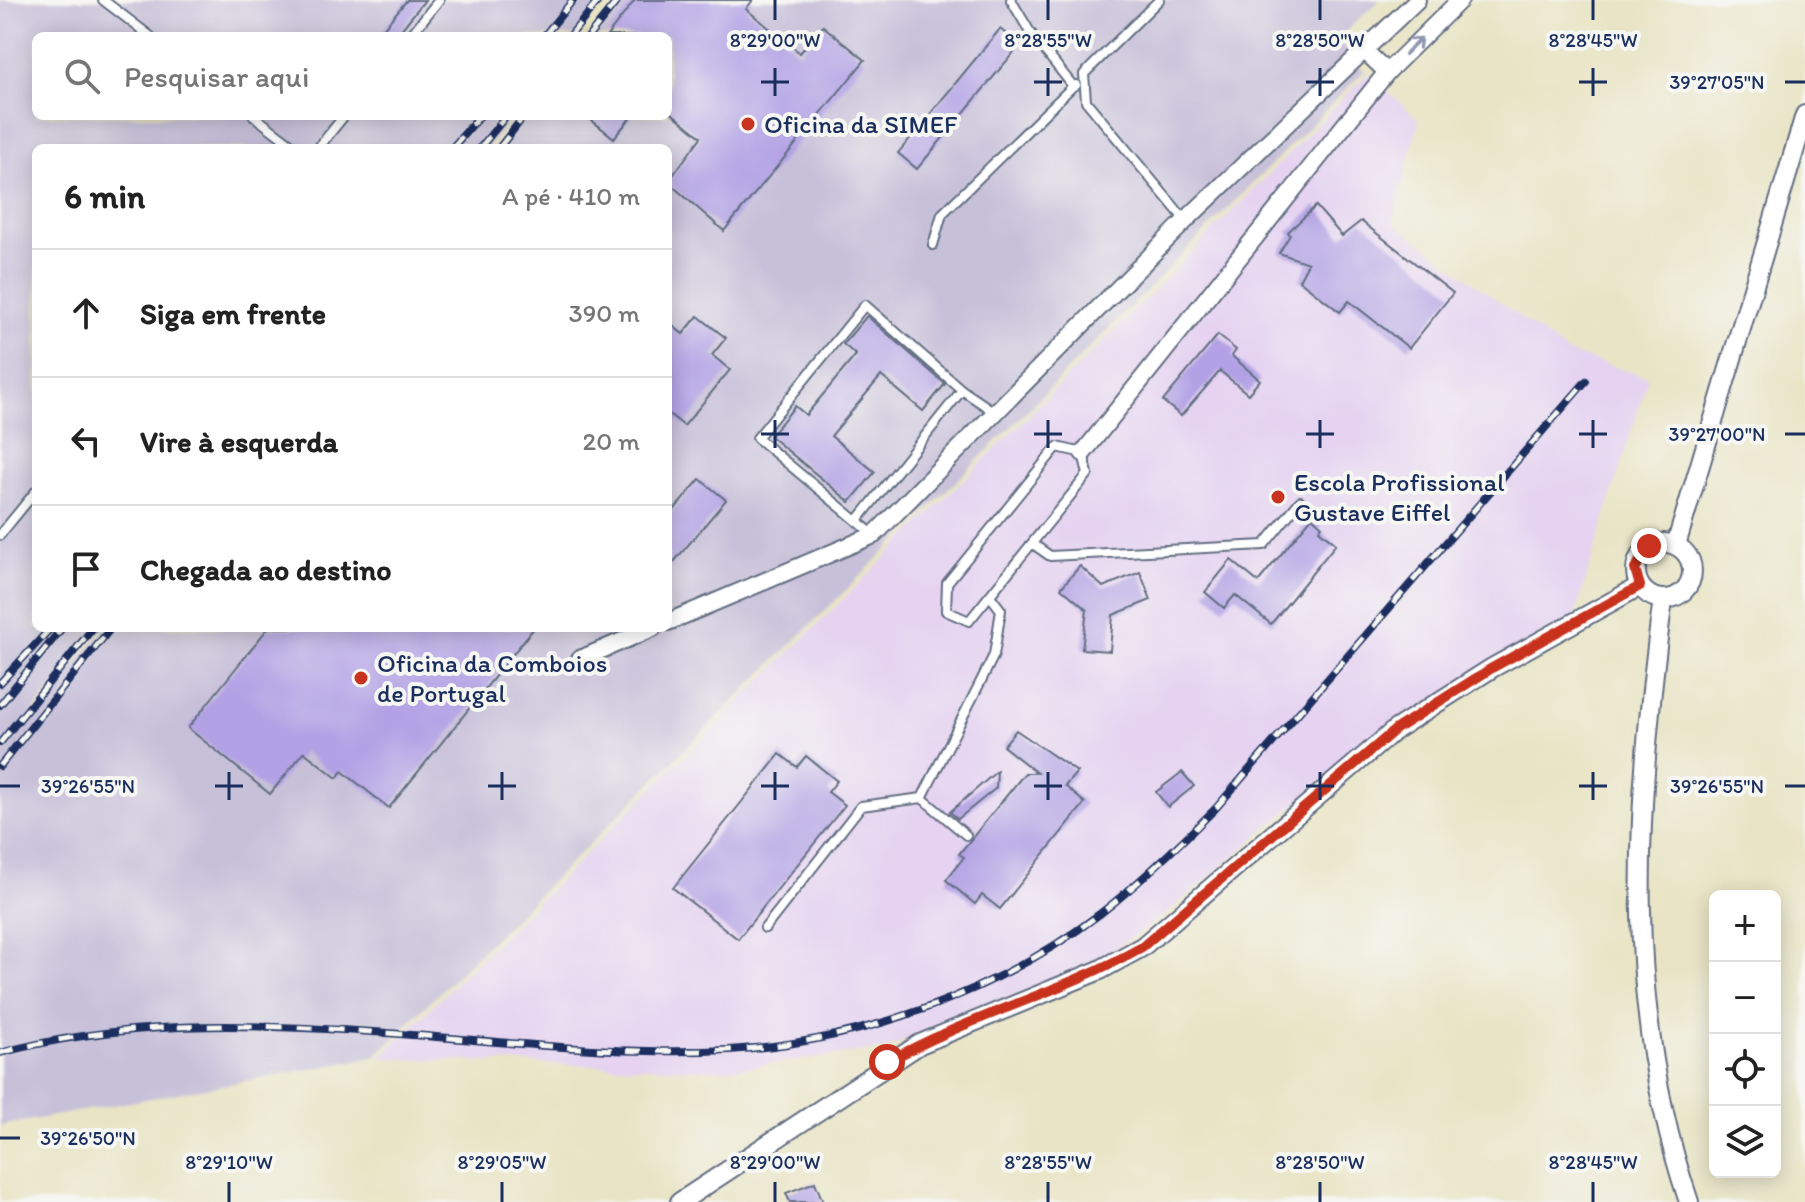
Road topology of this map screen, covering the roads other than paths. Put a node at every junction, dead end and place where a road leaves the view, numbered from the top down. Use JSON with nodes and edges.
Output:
{"nodes":[{"id":1,"x":103,"y":0,"type":"edge"},
{"id":2,"x":439,"y":0,"type":"edge"},
{"id":3,"x":1011,"y":0,"type":"edge"},
{"id":4,"x":1159,"y":0,"type":"edge"},
{"id":5,"x":1417,"y":0,"type":"edge"},
{"id":6,"x":1460,"y":0,"type":"edge"},
{"id":7,"x":145,"y":32,"type":"edge"},
{"id":8,"x":413,"y":32,"type":"edge"},
{"id":9,"x":1366,"y":52,"type":"junction"},
{"id":10,"x":1387,"y":72,"type":"junction"},
{"id":11,"x":1085,"y":83,"type":"junction"},
{"id":12,"x":1073,"y":86,"type":"junction"},
{"id":13,"x":1805,"y":115,"type":"edge"},
{"id":14,"x":259,"y":120,"type":"edge"},
{"id":15,"x":341,"y":120,"type":"edge"},
{"id":16,"x":291,"y":144,"type":"edge"},
{"id":17,"x":321,"y":144,"type":"edge"},
{"id":18,"x":1186,"y":221,"type":"junction"},
{"id":19,"x":933,"y":245,"type":"dead end"},
{"id":20,"x":962,"y":390,"type":"junction"},
{"id":21,"x":993,"y":411,"type":"junction"},
{"id":22,"x":1083,"y":453,"type":"junction"},
{"id":23,"x":32,"y":496,"type":"edge"},
{"id":24,"x":1300,"y":501,"type":"dead end"},
{"id":25,"x":857,"y":521,"type":"junction"},
{"id":26,"x":0,"y":535,"type":"edge"},
{"id":27,"x":874,"y":535,"type":"junction"},
{"id":28,"x":1033,"y":544,"type":"junction"},
{"id":29,"x":1676,"y":545,"type":"junction"},
{"id":30,"x":1640,"y":586,"type":"junction"},
{"id":31,"x":991,"y":597,"type":"junction"},
{"id":32,"x":1663,"y":599,"type":"junction"},
{"id":33,"x":672,"y":620,"type":"edge"},
{"id":34,"x":644,"y":632,"type":"edge"},
{"id":35,"x":580,"y":659,"type":"dead end"},
{"id":36,"x":922,"y":798,"type":"junction"},
{"id":37,"x":966,"y":835,"type":"dead end"},
{"id":38,"x":765,"y":928,"type":"dead end"},
{"id":39,"x":680,"y":1202,"type":"edge"},
{"id":40,"x":1689,"y":1202,"type":"edge"}],
"edges":[{"from":1,"to":7,"type":"lane"},
{"from":2,"to":8,"type":"lane"},
{"from":3,"to":12,"type":"lane"},
{"from":4,"to":11,"type":"lane"},
{"from":5,"to":9,"type":"street"},
{"from":10,"to":6,"type":"street","one_way":true},
{"from":9,"to":10,"type":"street"},
{"from":9,"to":18,"type":"street"},
{"from":10,"to":22,"type":"street"},
{"from":11,"to":12,"type":"lane"},
{"from":11,"to":18,"type":"lane"},
{"from":12,"to":19,"type":"lane"},
{"from":13,"to":29,"type":"street"},
{"from":14,"to":16,"type":"lane"},
{"from":15,"to":17,"type":"lane"},
{"from":18,"to":21,"type":"street"},
{"from":20,"to":21,"type":"lane"},
{"from":20,"to":25,"type":"lane"},
{"from":20,"to":25,"type":"lane"},
{"from":21,"to":27,"type":"street"},
{"from":22,"to":28,"type":"lane"},
{"from":22,"to":31,"type":"lane"},
{"from":23,"to":26,"type":"lane"},
{"from":24,"to":28,"type":"lane"},
{"from":25,"to":27,"type":"lane"},
{"from":27,"to":33,"type":"street"},
{"from":28,"to":31,"type":"lane"},
{"from":29,"to":30,"type":"street"},
{"from":29,"to":32,"type":"street"},
{"from":30,"to":32,"type":"street"},
{"from":30,"to":39,"type":"street"},
{"from":31,"to":36,"type":"lane"},
{"from":32,"to":40,"type":"street"},
{"from":34,"to":35,"type":"street"},
{"from":36,"to":37,"type":"lane"},
{"from":36,"to":38,"type":"lane"}]}
